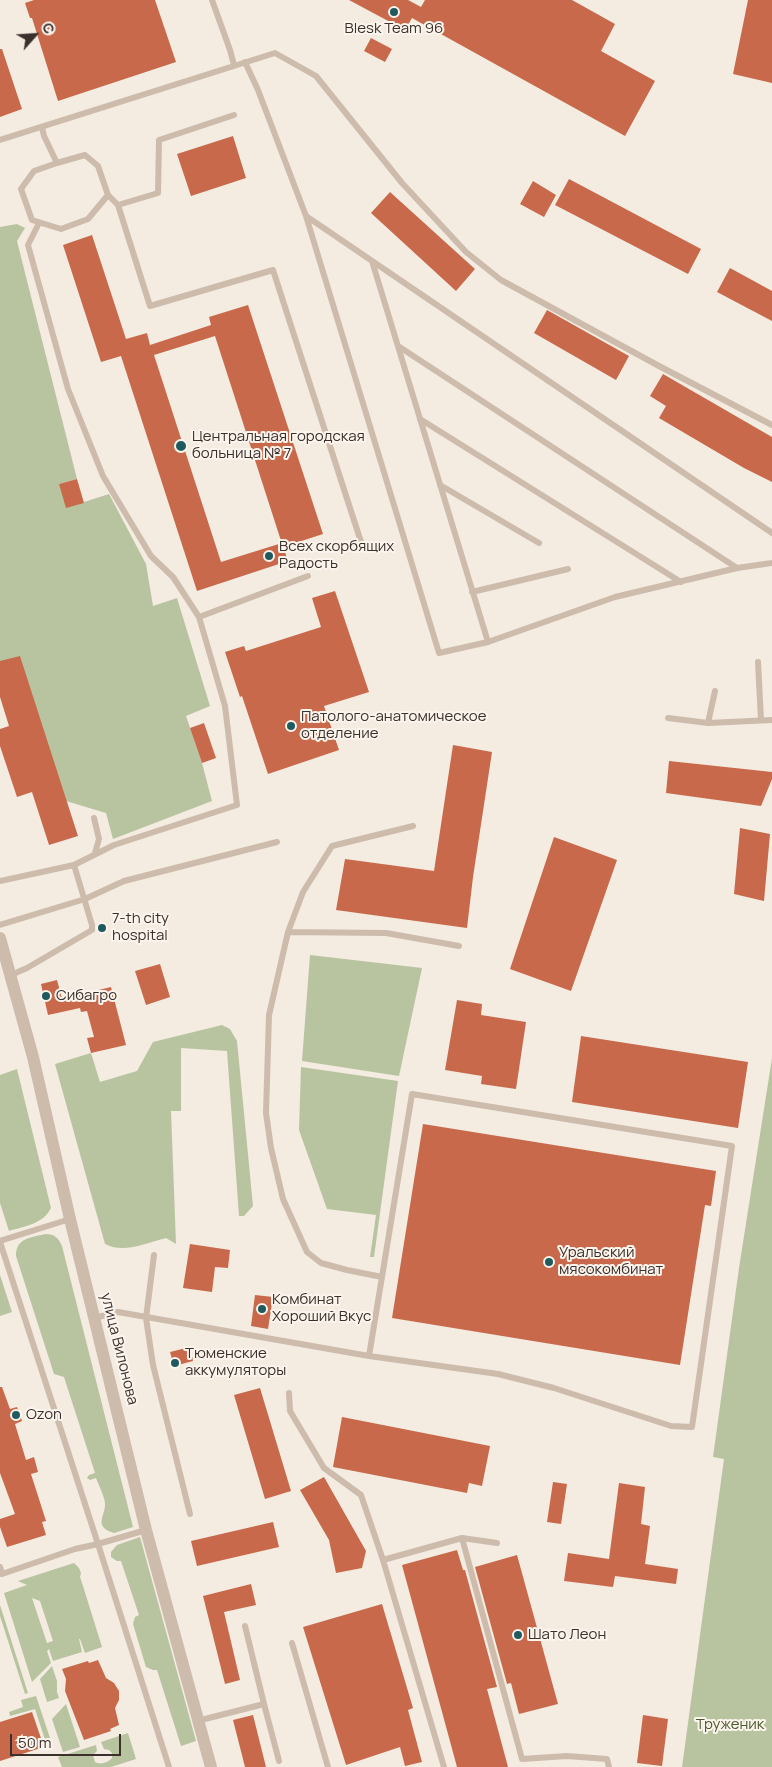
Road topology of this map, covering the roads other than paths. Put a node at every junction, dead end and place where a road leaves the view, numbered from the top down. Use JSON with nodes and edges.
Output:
{"nodes":[{"id":1,"x":212,"y":0,"type":"edge"},
{"id":2,"x":245,"y":62,"type":"junction"},
{"id":3,"x":234,"y":65,"type":"junction"},
{"id":4,"x":234,"y":115,"type":"dead end"},
{"id":5,"x":42,"y":127,"type":"junction"},
{"id":6,"x":0,"y":140,"type":"edge"},
{"id":7,"x":57,"y":164,"type":"junction"},
{"id":8,"x":108,"y":196,"type":"junction"},
{"id":9,"x":118,"y":205,"type":"junction"},
{"id":10,"x":306,"y":216,"type":"junction"},
{"id":11,"x":40,"y":223,"type":"junction"},
{"id":12,"x":372,"y":261,"type":"junction"},
{"id":13,"x":398,"y":346,"type":"junction"},
{"id":14,"x":420,"y":419,"type":"junction"},
{"id":15,"x":772,"y":424,"type":"edge"},
{"id":16,"x":440,"y":486,"type":"junction"},
{"id":17,"x":772,"y":533,"type":"edge"},
{"id":18,"x":540,"y":543,"type":"dead end"},
{"id":19,"x":362,"y":546,"type":"dead end"},
{"id":20,"x":772,"y":562,"type":"edge"},
{"id":21,"x":737,"y":568,"type":"junction"},
{"id":22,"x":568,"y":569,"type":"dead end"},
{"id":23,"x":308,"y":576,"type":"dead end"},
{"id":24,"x":681,"y":582,"type":"junction"},
{"id":25,"x":472,"y":592,"type":"junction"},
{"id":26,"x":199,"y":616,"type":"junction"},
{"id":27,"x":488,"y":642,"type":"junction"},
{"id":28,"x":758,"y":662,"type":"dead end"},
{"id":29,"x":714,"y":691,"type":"dead end"},
{"id":30,"x":668,"y":718,"type":"dead end"},
{"id":31,"x":761,"y":720,"type":"junction"},
{"id":32,"x":772,"y":720,"type":"edge"},
{"id":33,"x":708,"y":723,"type":"junction"},
{"id":34,"x":94,"y":818,"type":"dead end"},
{"id":35,"x":413,"y":826,"type":"dead end"},
{"id":36,"x":277,"y":842,"type":"dead end"},
{"id":37,"x":95,"y":853,"type":"junction"},
{"id":38,"x":74,"y":865,"type":"junction"},
{"id":39,"x":0,"y":881,"type":"edge"},
{"id":40,"x":85,"y":899,"type":"junction"},
{"id":41,"x":0,"y":925,"type":"edge"},
{"id":42,"x":288,"y":932,"type":"junction"},
{"id":43,"x":0,"y":938,"type":"edge"},
{"id":44,"x":459,"y":946,"type":"dead end"},
{"id":45,"x":10,"y":975,"type":"junction"},
{"id":46,"x":70,"y":1220,"type":"junction"},
{"id":47,"x":0,"y":1242,"type":"edge"},
{"id":48,"x":154,"y":1255,"type":"dead end"},
{"id":49,"x":382,"y":1277,"type":"junction"},
{"id":50,"x":94,"y":1318,"type":"junction"},
{"id":51,"x":146,"y":1318,"type":"junction"},
{"id":52,"x":369,"y":1356,"type":"junction"},
{"id":53,"x":289,"y":1393,"type":"dead end"},
{"id":54,"x":190,"y":1514,"type":"dead end"},
{"id":55,"x":146,"y":1530,"type":"junction"},
{"id":56,"x":462,"y":1538,"type":"junction"},
{"id":57,"x":497,"y":1543,"type":"dead end"},
{"id":58,"x":98,"y":1544,"type":"junction"},
{"id":59,"x":383,"y":1560,"type":"junction"},
{"id":60,"x":0,"y":1567,"type":"edge"},
{"id":61,"x":245,"y":1626,"type":"dead end"},
{"id":62,"x":292,"y":1643,"type":"dead end"},
{"id":63,"x":264,"y":1704,"type":"junction"},
{"id":64,"x":197,"y":1721,"type":"junction"},
{"id":65,"x":279,"y":1761,"type":"dead end"},
{"id":66,"x":170,"y":1767,"type":"edge"},
{"id":67,"x":210,"y":1767,"type":"edge"},
{"id":68,"x":328,"y":1767,"type":"edge"},
{"id":69,"x":444,"y":1767,"type":"edge"},
{"id":70,"x":609,"y":1767,"type":"edge"}],
"edges":[{"from":1,"to":3,"type":"lane"},
{"from":2,"to":3,"type":"lane"},
{"from":2,"to":10,"type":"lane"},
{"from":2,"to":15,"type":"lane"},
{"from":3,"to":5,"type":"lane"},
{"from":4,"to":9,"type":"lane"},
{"from":5,"to":6,"type":"lane"},
{"from":5,"to":7,"type":"lane"},
{"from":7,"to":8,"type":"lane"},
{"from":7,"to":11,"type":"lane"},
{"from":8,"to":9,"type":"lane"},
{"from":8,"to":11,"type":"lane"},
{"from":9,"to":19,"type":"lane"},
{"from":10,"to":12,"type":"lane"},
{"from":10,"to":27,"type":"lane"},
{"from":11,"to":26,"type":"lane"},
{"from":12,"to":13,"type":"lane"},
{"from":12,"to":17,"type":"lane"},
{"from":13,"to":14,"type":"lane"},
{"from":13,"to":21,"type":"lane"},
{"from":14,"to":16,"type":"lane"},
{"from":14,"to":24,"type":"lane"},
{"from":16,"to":18,"type":"lane"},
{"from":16,"to":25,"type":"lane"},
{"from":20,"to":21,"type":"lane"},
{"from":21,"to":24,"type":"lane"},
{"from":22,"to":25,"type":"lane"},
{"from":23,"to":26,"type":"lane"},
{"from":24,"to":27,"type":"lane"},
{"from":25,"to":27,"type":"lane"},
{"from":26,"to":37,"type":"lane"},
{"from":28,"to":31,"type":"lane"},
{"from":29,"to":33,"type":"lane"},
{"from":30,"to":33,"type":"lane"},
{"from":31,"to":32,"type":"lane"},
{"from":31,"to":33,"type":"lane"},
{"from":34,"to":37,"type":"lane"},
{"from":35,"to":42,"type":"lane"},
{"from":36,"to":40,"type":"lane"},
{"from":37,"to":38,"type":"lane"},
{"from":38,"to":39,"type":"lane"},
{"from":38,"to":40,"type":"lane"},
{"from":40,"to":41,"type":"lane"},
{"from":40,"to":45,"type":"lane"},
{"from":42,"to":44,"type":"lane"},
{"from":42,"to":49,"type":"lane"},
{"from":43,"to":45,"type":"street","name":"улица Вилонова"},
{"from":45,"to":46,"type":"street","name":"улица Вилонова"},
{"from":46,"to":47,"type":"lane"},
{"from":46,"to":50,"type":"street","name":"улица Вилонова"},
{"from":47,"to":58,"type":"lane"},
{"from":48,"to":51,"type":"lane"},
{"from":49,"to":52,"type":"lane"},
{"from":49,"to":52,"type":"lane"},
{"from":50,"to":51,"type":"lane"},
{"from":50,"to":55,"type":"street","name":"улица Вилонова"},
{"from":51,"to":52,"type":"lane"},
{"from":51,"to":54,"type":"lane"},
{"from":53,"to":59,"type":"lane"},
{"from":55,"to":58,"type":"lane"},
{"from":55,"to":64,"type":"street","name":"улица Вилонова"},
{"from":56,"to":57,"type":"lane"},
{"from":56,"to":59,"type":"lane"},
{"from":56,"to":70,"type":"lane"},
{"from":58,"to":60,"type":"lane"},
{"from":58,"to":66,"type":"lane"},
{"from":59,"to":69,"type":"lane"},
{"from":61,"to":63,"type":"lane"},
{"from":62,"to":68,"type":"lane"},
{"from":63,"to":64,"type":"lane"},
{"from":63,"to":65,"type":"lane"},
{"from":64,"to":67,"type":"street","name":"улица Вилонова"}]}
